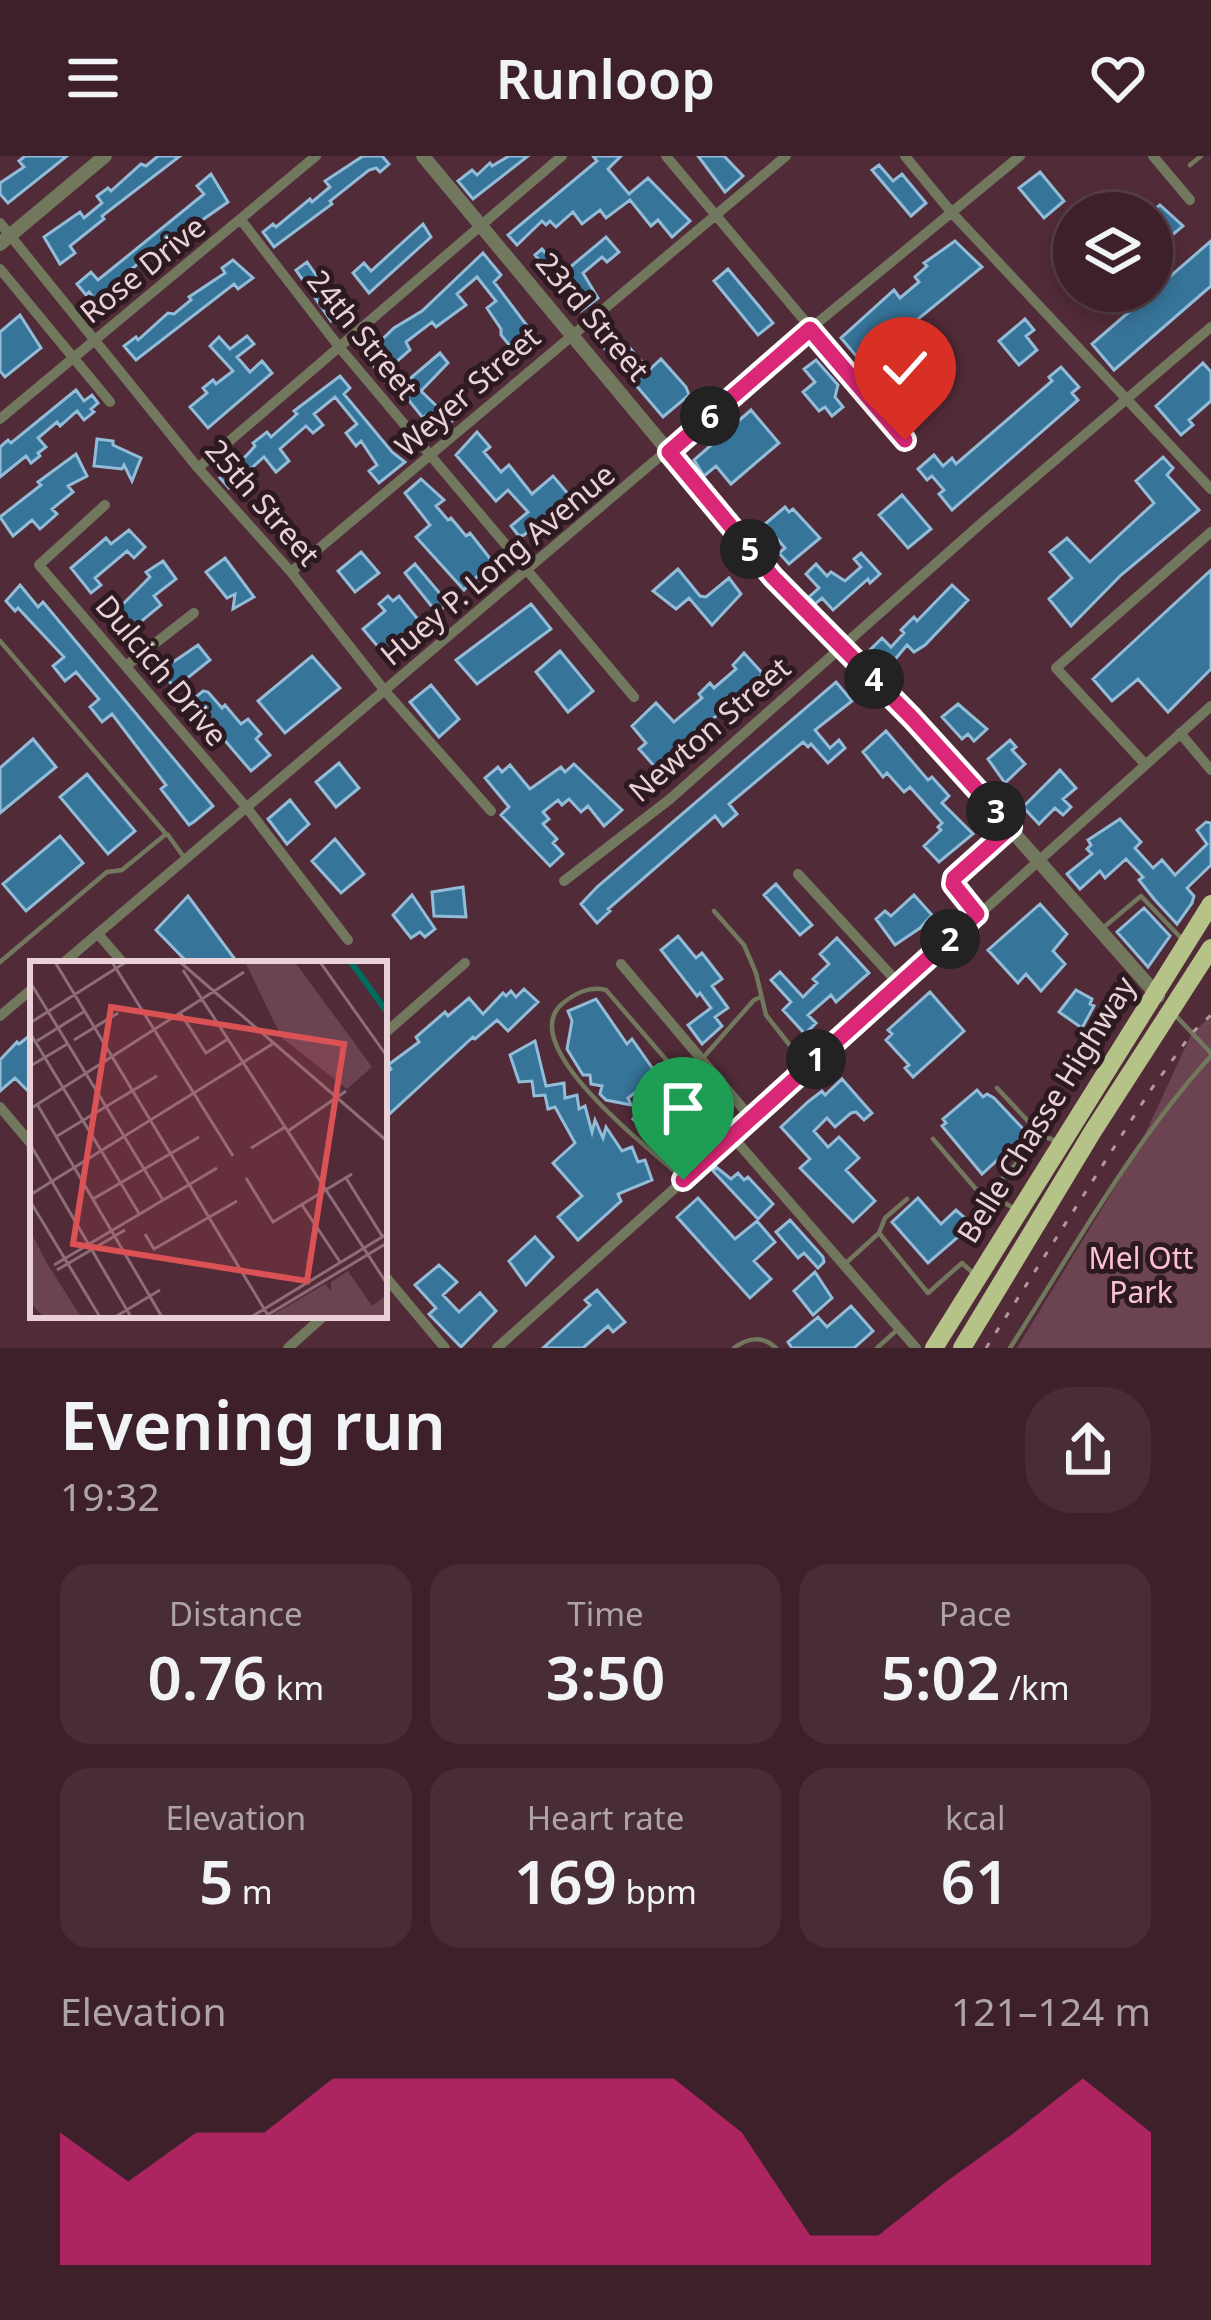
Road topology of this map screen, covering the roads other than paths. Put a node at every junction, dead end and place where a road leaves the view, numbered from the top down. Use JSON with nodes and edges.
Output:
{"nodes":[{"id":1,"x":105,"y":156,"type":"edge"},
{"id":2,"x":316,"y":156,"type":"edge"},
{"id":3,"x":423,"y":156,"type":"edge"},
{"id":4,"x":562,"y":156,"type":"edge"},
{"id":5,"x":666,"y":156,"type":"edge"},
{"id":6,"x":786,"y":156,"type":"edge"},
{"id":7,"x":905,"y":156,"type":"edge"},
{"id":8,"x":1020,"y":156,"type":"edge"},
{"id":9,"x":1153,"y":156,"type":"edge"},
{"id":10,"x":1201,"y":156,"type":"edge"},
{"id":11,"x":1190,"y":165,"type":"dead end"},
{"id":12,"x":1190,"y":200,"type":"dead end"},
{"id":13,"x":952,"y":213,"type":"junction"},
{"id":14,"x":717,"y":214,"type":"junction"},
{"id":15,"x":242,"y":220,"type":"junction"},
{"id":16,"x":481,"y":227,"type":"junction"},
{"id":17,"x":3,"y":234,"type":"edge"},
{"id":18,"x":0,"y":269,"type":"edge"},
{"id":19,"x":1211,"y":328,"type":"edge"},
{"id":20,"x":810,"y":329,"type":"junction"},
{"id":21,"x":572,"y":335,"type":"junction"},
{"id":22,"x":94,"y":341,"type":"junction"},
{"id":23,"x":340,"y":348,"type":"junction"},
{"id":24,"x":74,"y":357,"type":"junction"},
{"id":25,"x":1127,"y":400,"type":"junction"},
{"id":26,"x":110,"y":402,"type":"dead end"},
{"id":27,"x":0,"y":419,"type":"edge"},
{"id":28,"x":905,"y":440,"type":"dead end"},
{"id":29,"x":669,"y":452,"type":"junction"},
{"id":30,"x":430,"y":457,"type":"junction"},
{"id":31,"x":198,"y":468,"type":"junction"},
{"id":32,"x":1211,"y":489,"type":"edge"},
{"id":33,"x":106,"y":505,"type":"dead end"},
{"id":34,"x":1211,"y":532,"type":"edge"},
{"id":35,"x":292,"y":572,"type":"junction"},
{"id":36,"x":526,"y":572,"type":"junction"},
{"id":37,"x":194,"y":613,"type":"dead end"},
{"id":38,"x":0,"y":641,"type":"edge"},
{"id":39,"x":842,"y":647,"type":"junction"},
{"id":40,"x":126,"y":666,"type":"junction"},
{"id":41,"x":385,"y":691,"type":"junction"},
{"id":42,"x":634,"y":698,"type":"dead end"},
{"id":43,"x":1211,"y":706,"type":"edge"},
{"id":44,"x":1180,"y":733,"type":"junction"},
{"id":45,"x":1145,"y":764,"type":"junction"},
{"id":46,"x":1211,"y":770,"type":"edge"},
{"id":47,"x":247,"y":808,"type":"junction"},
{"id":48,"x":491,"y":811,"type":"dead end"},
{"id":49,"x":1011,"y":827,"type":"junction"},
{"id":50,"x":166,"y":834,"type":"junction"},
{"id":51,"x":1040,"y":859,"type":"junction"},
{"id":52,"x":186,"y":860,"type":"junction"},
{"id":53,"x":798,"y":874,"type":"dead end"},
{"id":54,"x":564,"y":881,"type":"dead end"},
{"id":55,"x":1211,"y":904,"type":"edge"},
{"id":56,"x":714,"y":911,"type":"dead end"},
{"id":57,"x":977,"y":914,"type":"junction"},
{"id":58,"x":1101,"y":930,"type":"junction"},
{"id":59,"x":98,"y":934,"type":"junction"},
{"id":60,"x":348,"y":940,"type":"dead end"},
{"id":61,"x":1186,"y":944,"type":"junction"},
{"id":62,"x":1211,"y":948,"type":"edge"},
{"id":63,"x":66,"y":961,"type":"edge"},
{"id":64,"x":121,"y":961,"type":"edge"},
{"id":65,"x":0,"y":962,"type":"edge"},
{"id":66,"x":465,"y":963,"type":"dead end"},
{"id":67,"x":621,"y":964,"type":"dead end"},
{"id":68,"x":899,"y":984,"type":"junction"},
{"id":69,"x":30,"y":991,"type":"edge"},
{"id":70,"x":1155,"y":992,"type":"junction"},
{"id":71,"x":761,"y":997,"type":"junction"},
{"id":72,"x":1171,"y":1010,"type":"junction"},
{"id":73,"x":0,"y":1016,"type":"edge"},
{"id":74,"x":387,"y":1031,"type":"edge"},
{"id":75,"x":1211,"y":1054,"type":"edge"},
{"id":76,"x":701,"y":1060,"type":"junction"},
{"id":77,"x":807,"y":1067,"type":"junction"},
{"id":78,"x":997,"y":1088,"type":"dead end"},
{"id":79,"x":0,"y":1107,"type":"edge"},
{"id":80,"x":751,"y":1118,"type":"junction"},
{"id":81,"x":732,"y":1136,"type":"junction"},
{"id":82,"x":933,"y":1139,"type":"dead end"},
{"id":83,"x":1051,"y":1139,"type":"junction"},
{"id":84,"x":30,"y":1142,"type":"edge"},
{"id":85,"x":683,"y":1180,"type":"junction"},
{"id":86,"x":988,"y":1194,"type":"junction"},
{"id":87,"x":907,"y":1199,"type":"dead end"},
{"id":88,"x":1019,"y":1210,"type":"junction"},
{"id":89,"x":879,"y":1233,"type":"junction"},
{"id":90,"x":843,"y":1266,"type":"junction"},
{"id":91,"x":978,"y":1278,"type":"junction"},
{"id":92,"x":387,"y":1279,"type":"edge"},
{"id":93,"x":322,"y":1318,"type":"edge"},
{"id":94,"x":898,"y":1330,"type":"junction"},
{"id":95,"x":288,"y":1348,"type":"edge"},
{"id":96,"x":445,"y":1348,"type":"edge"},
{"id":97,"x":497,"y":1348,"type":"edge"},
{"id":98,"x":734,"y":1348,"type":"edge"},
{"id":99,"x":776,"y":1348,"type":"edge"},
{"id":100,"x":877,"y":1348,"type":"edge"},
{"id":101,"x":916,"y":1348,"type":"edge"},
{"id":102,"x":934,"y":1348,"type":"edge"},
{"id":103,"x":962,"y":1348,"type":"edge"},
{"id":104,"x":1010,"y":1348,"type":"edge"}],
"edges":[{"from":1,"to":17,"type":"street"},
{"from":2,"to":15,"type":"street","name":"Rose Drive"},
{"from":3,"to":16,"type":"street","name":"23rd Street"},
{"from":4,"to":16,"type":"street"},
{"from":5,"to":14,"type":"street"},
{"from":6,"to":14,"type":"street","name":"Weyer Street"},
{"from":7,"to":13,"type":"street"},
{"from":8,"to":13,"type":"street","name":"Huey P. Long Avenue"},
{"from":9,"to":12,"type":"street"},
{"from":10,"to":11,"type":"lane"},
{"from":13,"to":20,"type":"street","name":"Huey P. Long Avenue"},
{"from":13,"to":25,"type":"street"},
{"from":14,"to":20,"type":"street"},
{"from":14,"to":21,"type":"street","name":"Weyer Street"},
{"from":15,"to":22,"type":"street","name":"Rose Drive"},
{"from":15,"to":23,"type":"street","name":"24th Street"},
{"from":16,"to":21,"type":"street","name":"23rd Street"},
{"from":16,"to":23,"type":"street"},
{"from":17,"to":22,"type":"street","name":"25th Street"},
{"from":18,"to":24,"type":"street"},
{"from":19,"to":25,"type":"street","name":"Newton Street"},
{"from":20,"to":28,"type":"street"},
{"from":20,"to":29,"type":"street","name":"Huey P. Long Avenue"},
{"from":21,"to":29,"type":"street","name":"23rd Street"},
{"from":21,"to":30,"type":"street","name":"Weyer Street"},
{"from":22,"to":24,"type":"street","name":"Rose Drive"},
{"from":22,"to":31,"type":"street","name":"25th Street"},
{"from":23,"to":30,"type":"street","name":"24th Street"},
{"from":23,"to":31,"type":"street"},
{"from":24,"to":26,"type":"street"},
{"from":24,"to":27,"type":"street","name":"Rose Drive"},
{"from":25,"to":32,"type":"street"},
{"from":25,"to":39,"type":"street","name":"Newton Street"},
{"from":29,"to":36,"type":"street","name":"Huey P. Long Avenue"},
{"from":29,"to":39,"type":"street","name":"23rd Street"},
{"from":30,"to":35,"type":"street","name":"Weyer Street"},
{"from":30,"to":36,"type":"street","name":"24th Street"},
{"from":31,"to":35,"type":"street","name":"25th Street"},
{"from":33,"to":40,"type":"street","name":"Dulcich Drive"},
{"from":34,"to":45,"type":"street"},
{"from":35,"to":41,"type":"street","name":"25th Street"},
{"from":36,"to":41,"type":"street","name":"Huey P. Long Avenue"},
{"from":36,"to":42,"type":"street","name":"24th Street"},
{"from":37,"to":40,"type":"street"},
{"from":38,"to":50,"type":"lane"},
{"from":39,"to":49,"type":"street","name":"23rd Street"},
{"from":39,"to":54,"type":"street","name":"Newton Street"},
{"from":40,"to":47,"type":"street","name":"Dulcich Drive"},
{"from":41,"to":47,"type":"street","name":"Huey P. Long Avenue"},
{"from":41,"to":48,"type":"street","name":"25th Street"},
{"from":43,"to":44,"type":"street"},
{"from":44,"to":45,"type":"street"},
{"from":44,"to":46,"type":"street"},
{"from":45,"to":51,"type":"street"},
{"from":47,"to":52,"type":"street","name":"Huey P. Long Avenue"},
{"from":47,"to":60,"type":"street","name":"Dulcich Drive"},
{"from":49,"to":51,"type":"street","name":"23rd Street"},
{"from":49,"to":57,"type":"lane"},
{"from":50,"to":52,"type":"lane"},
{"from":50,"to":65,"type":"lane"},
{"from":51,"to":57,"type":"street"},
{"from":51,"to":58,"type":"street","name":"23rd Street"},
{"from":52,"to":59,"type":"street","name":"Huey P. Long Avenue"},
{"from":53,"to":68,"type":"street"},
{"from":55,"to":61,"type":"highway","name":"Belle Chasse Highway"},
{"from":56,"to":71,"type":"lane"},
{"from":57,"to":68,"type":"street"},
{"from":58,"to":61,"type":"lane"},
{"from":58,"to":70,"type":"street","name":"23rd Street"},
{"from":59,"to":63,"type":"street","name":"Huey P. Long Avenue"},
{"from":59,"to":64,"type":"street"},
{"from":61,"to":70,"type":"highway","name":"Belle Chasse Highway"},
{"from":62,"to":72,"type":"highway","name":"Belle Chasse Highway"},
{"from":66,"to":74,"type":"street"},
{"from":67,"to":76,"type":"street"},
{"from":68,"to":77,"type":"street"},
{"from":69,"to":73,"type":"street"},
{"from":70,"to":72,"type":"street","name":"23rd Street"},
{"from":70,"to":83,"type":"highway","name":"Belle Chasse Highway"},
{"from":71,"to":76,"type":"lane"},
{"from":71,"to":77,"type":"lane"},
{"from":72,"to":75,"type":"lane"},
{"from":72,"to":103,"type":"highway","name":"Belle Chasse Highway"},
{"from":75,"to":104,"type":"lane"},
{"from":76,"to":80,"type":"street"},
{"from":77,"to":80,"type":"street"},
{"from":78,"to":83,"type":"lane"},
{"from":79,"to":84,"type":"street"},
{"from":80,"to":81,"type":"street"},
{"from":81,"to":85,"type":"street"},
{"from":81,"to":85,"type":"lane"},
{"from":81,"to":90,"type":"street"},
{"from":82,"to":86,"type":"lane"},
{"from":83,"to":86,"type":"lane"},
{"from":83,"to":88,"type":"highway","name":"Belle Chasse Highway"},
{"from":85,"to":97,"type":"street"},
{"from":86,"to":88,"type":"lane"},
{"from":87,"to":89,"type":"lane"},
{"from":88,"to":91,"type":"highway","name":"Belle Chasse Highway"},
{"from":89,"to":90,"type":"lane"},
{"from":89,"to":91,"type":"lane"},
{"from":90,"to":94,"type":"street"},
{"from":91,"to":102,"type":"highway","name":"Belle Chasse Highway"},
{"from":92,"to":96,"type":"street"},
{"from":93,"to":95,"type":"street"},
{"from":94,"to":100,"type":"lane"},
{"from":94,"to":101,"type":"street"},
{"from":98,"to":99,"type":"lane"}]}
